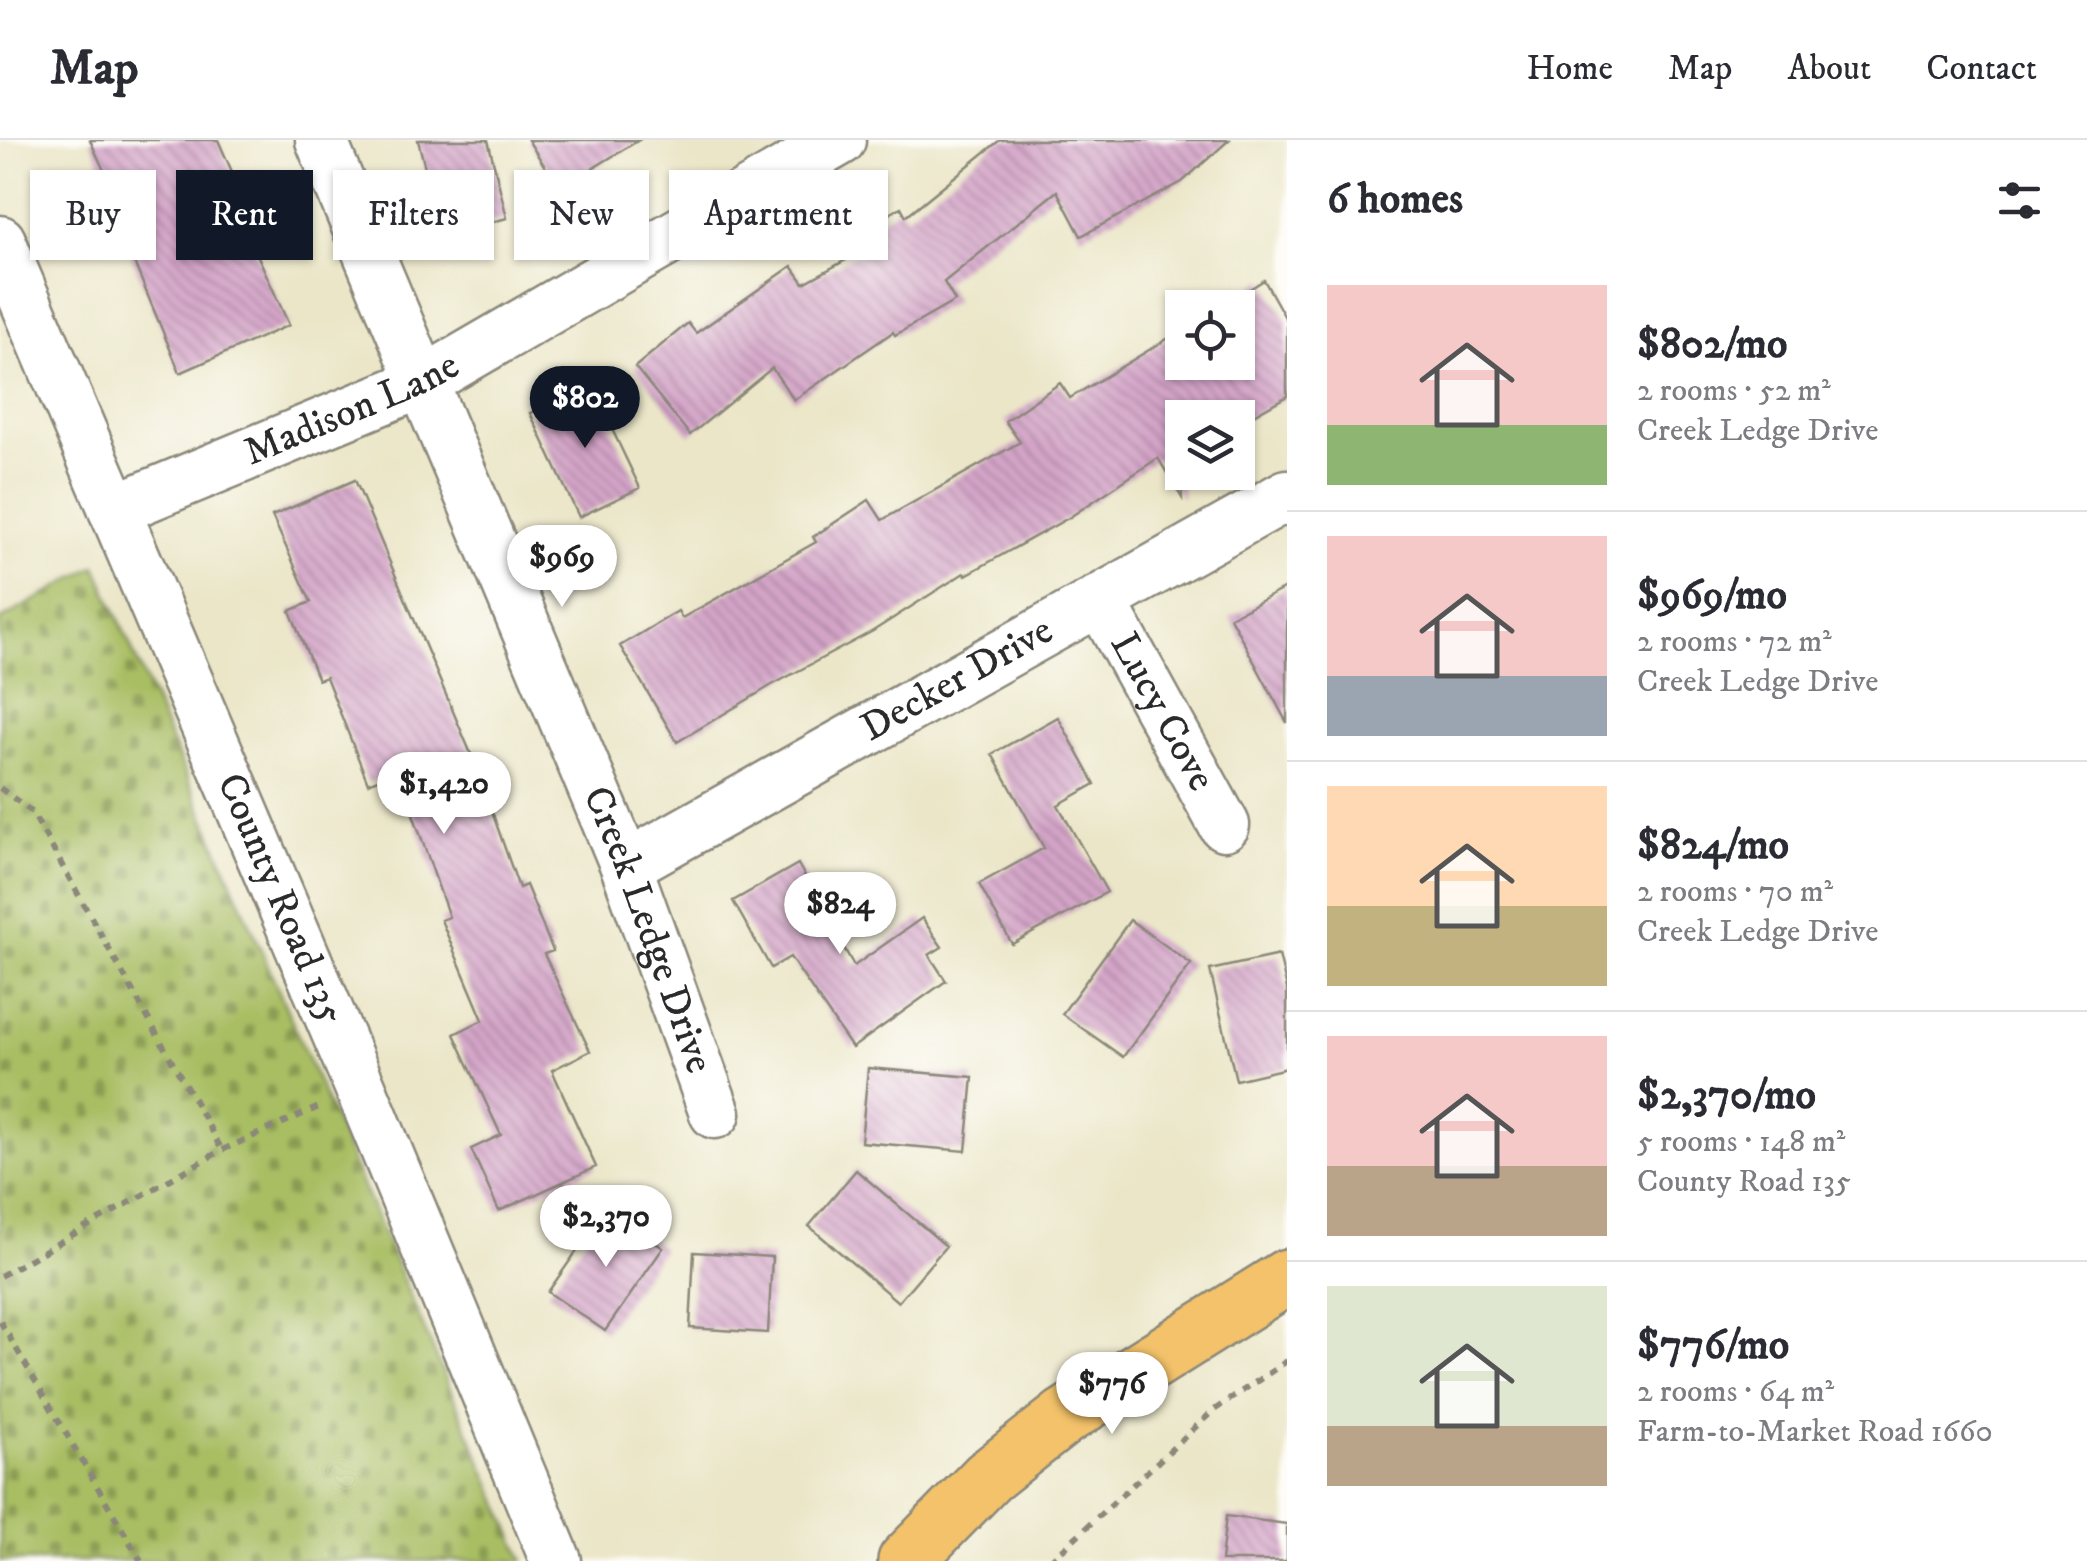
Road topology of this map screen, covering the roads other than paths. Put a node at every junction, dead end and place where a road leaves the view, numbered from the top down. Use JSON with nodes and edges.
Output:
{"nodes":[{"id":1,"x":321,"y":140,"type":"edge"},
{"id":2,"x":840,"y":140,"type":"edge"},
{"id":3,"x":0,"y":241,"type":"edge"},
{"id":4,"x":422,"y":382,"type":"junction"},
{"id":5,"x":1287,"y":495,"type":"edge"},
{"id":6,"x":114,"y":510,"type":"junction"},
{"id":7,"x":1100,"y":600,"type":"junction"},
{"id":8,"x":1224,"y":825,"type":"dead end"},
{"id":9,"x":626,"y":866,"type":"junction"},
{"id":10,"x":715,"y":1113,"type":"dead end"},
{"id":11,"x":1287,"y":1277,"type":"edge"},
{"id":12,"x":556,"y":1561,"type":"edge"},
{"id":13,"x":906,"y":1561,"type":"edge"}],
"edges":[{"from":1,"to":4,"type":"street","name":"Creek Ledge Drive"},
{"from":2,"to":4,"type":"street","name":"Madison Lane"},
{"from":3,"to":6,"type":"street","name":"County Road 135"},
{"from":4,"to":6,"type":"street","name":"Madison Lane"},
{"from":4,"to":9,"type":"street","name":"Creek Ledge Drive"},
{"from":5,"to":7,"type":"street","name":"Decker Drive"},
{"from":6,"to":12,"type":"street","name":"County Road 135"},
{"from":7,"to":8,"type":"street","name":"Lucy Cove"},
{"from":7,"to":9,"type":"street","name":"Decker Drive"},
{"from":9,"to":10,"type":"street","name":"Creek Ledge Drive"},
{"from":11,"to":13,"type":"main road"}]}
